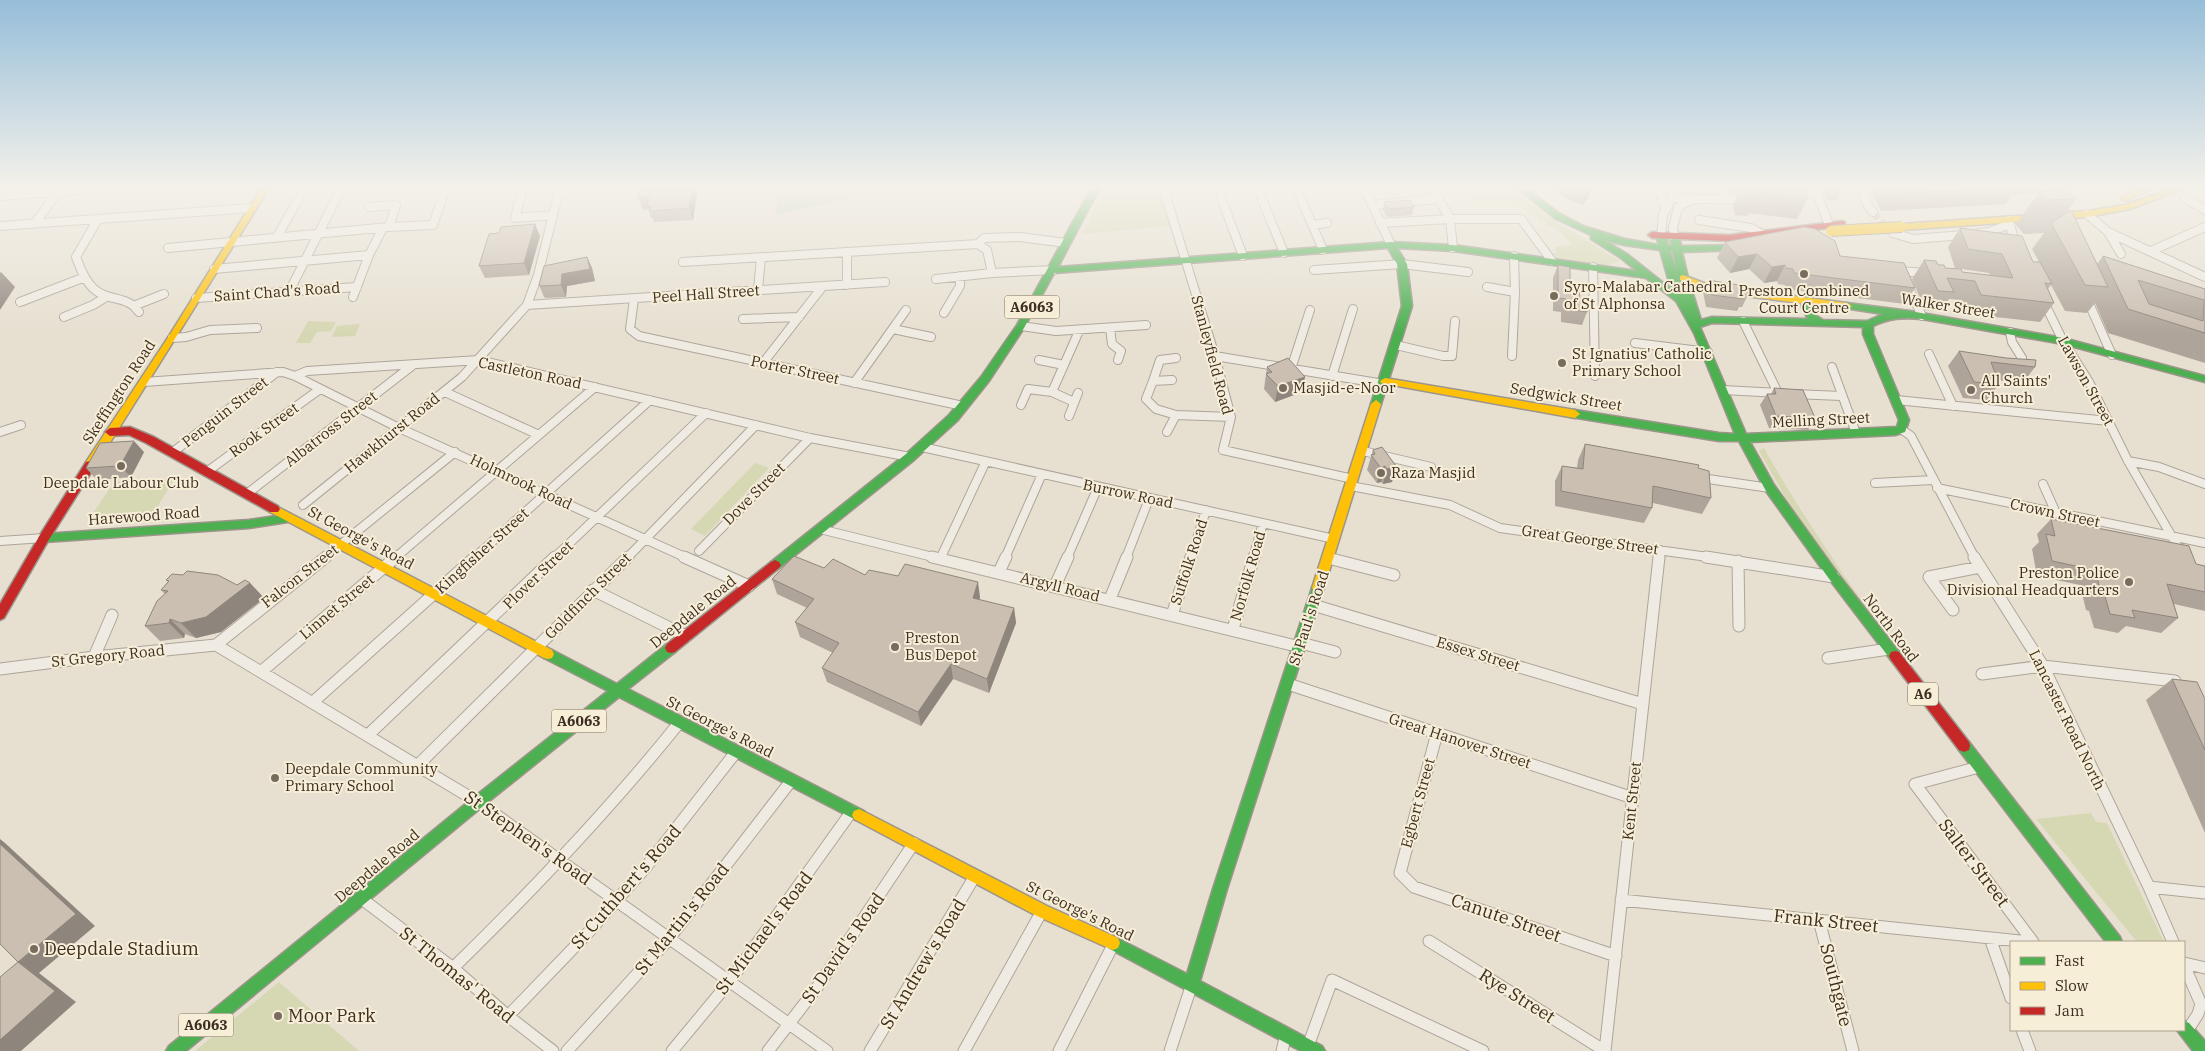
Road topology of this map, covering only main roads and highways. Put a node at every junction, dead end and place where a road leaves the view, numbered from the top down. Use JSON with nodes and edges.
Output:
{"nodes":[{"id":1,"x":236,"y":236,"type":"edge"},
{"id":2,"x":1070,"y":236,"type":"edge"},
{"id":3,"x":1591,"y":236,"type":"edge"},
{"id":4,"x":1622,"y":236,"type":"edge"},
{"id":5,"x":1642,"y":236,"type":"edge"},
{"id":6,"x":1752,"y":236,"type":"edge"},
{"id":7,"x":1789,"y":236,"type":"edge"},
{"id":8,"x":1674,"y":237,"type":"junction"},
{"id":9,"x":1662,"y":242,"type":"junction"},
{"id":10,"x":1391,"y":245,"type":"junction"},
{"id":11,"x":1676,"y":249,"type":"junction"},
{"id":12,"x":1714,"y":251,"type":"junction"},
{"id":13,"x":1631,"y":261,"type":"junction"},
{"id":14,"x":1687,"y":269,"type":"junction"},
{"id":15,"x":1053,"y":270,"type":"junction"},
{"id":16,"x":1625,"y":272,"type":"junction"},
{"id":17,"x":1650,"y":276,"type":"junction"},
{"id":18,"x":1679,"y":300,"type":"junction"},
{"id":19,"x":1809,"y":300,"type":"junction"},
{"id":20,"x":1863,"y":308,"type":"junction"},
{"id":21,"x":1916,"y":315,"type":"junction"},
{"id":22,"x":1823,"y":324,"type":"junction"},
{"id":23,"x":1870,"y":326,"type":"junction"},
{"id":24,"x":1698,"y":328,"type":"junction"},
{"id":25,"x":2205,"y":379,"type":"edge"},
{"id":26,"x":1385,"y":383,"type":"junction"},
{"id":27,"x":110,"y":432,"type":"junction"},
{"id":28,"x":1742,"y":437,"type":"junction"},
{"id":29,"x":290,"y":518,"type":"junction"},
{"id":30,"x":44,"y":538,"type":"junction"},
{"id":31,"x":0,"y":615,"type":"edge"},
{"id":32,"x":618,"y":690,"type":"junction"},
{"id":33,"x":2114,"y":941,"type":"edge"},
{"id":34,"x":1192,"y":984,"type":"junction"},
{"id":35,"x":2185,"y":1030,"type":"edge"},
{"id":36,"x":1312,"y":1049,"type":"edge"},
{"id":37,"x":174,"y":1051,"type":"edge"},
{"id":38,"x":2203,"y":1051,"type":"edge"}],
"edges":[{"from":1,"to":27,"type":"main road","name":"Skeffington Road"},
{"from":2,"to":15,"type":"main road","name":"Deepdale Road","number":"A6063"},
{"from":3,"to":13,"type":"main road"},
{"from":4,"to":9,"type":"main road"},
{"from":5,"to":9,"type":"main road"},
{"from":6,"to":8,"type":"main road"},
{"from":7,"to":12,"type":"main road"},
{"from":8,"to":9,"type":"main road"},
{"from":8,"to":11,"type":"main road","number":"A6"},
{"from":9,"to":11,"type":"main road"},
{"from":9,"to":18,"type":"main road","name":"North Road","number":"A6"},
{"from":10,"to":15,"type":"main road"},
{"from":10,"to":16,"type":"main road"},
{"from":10,"to":26,"type":"main road","name":"St Paul's Road"},
{"from":11,"to":12,"type":"main road"},
{"from":11,"to":14,"type":"main road","name":"North Road","number":"A6"},
{"from":12,"to":14,"type":"main road"},
{"from":13,"to":16,"type":"main road"},
{"from":13,"to":17,"type":"main road"},
{"from":14,"to":19,"type":"main road","name":"Walker Street"},
{"from":14,"to":24,"type":"main road","name":"North Road","number":"A6"},
{"from":15,"to":32,"type":"main road","name":"Deepdale Road","number":"A6063"},
{"from":16,"to":17,"type":"main road"},
{"from":17,"to":18,"type":"main road"},
{"from":18,"to":24,"type":"main road","name":"North Road","number":"A6"},
{"from":19,"to":20,"type":"main road","name":"Walker Street"},
{"from":19,"to":22,"type":"main road"},
{"from":20,"to":21,"type":"main road","name":"Walker Street"},
{"from":20,"to":23,"type":"main road"},
{"from":21,"to":23,"type":"main road"},
{"from":21,"to":25,"type":"main road","name":"Walker Street"},
{"from":22,"to":23,"type":"main road"},
{"from":22,"to":24,"type":"main road"},
{"from":23,"to":28,"type":"main road","name":"Melling Street"},
{"from":24,"to":28,"type":"main road","name":"North Road","number":"A6"},
{"from":26,"to":28,"type":"main road","name":"Sedgwick Street"},
{"from":26,"to":34,"type":"main road","name":"St Paul's Road"},
{"from":27,"to":29,"type":"main road","name":"St George's Road"},
{"from":27,"to":30,"type":"main road","name":"Skeffington Road"},
{"from":28,"to":33,"type":"main road","name":"North Road","number":"A6"},
{"from":29,"to":30,"type":"main road","name":"Harewood Road"},
{"from":29,"to":32,"type":"main road","name":"St George's Road"},
{"from":30,"to":31,"type":"main road","name":"Skeffington Road"},
{"from":32,"to":34,"type":"main road","name":"St George's Road"},
{"from":32,"to":37,"type":"main road","name":"Deepdale Road","number":"A6063"},
{"from":34,"to":36,"type":"main road","name":"St George's Road"},
{"from":35,"to":38,"type":"main road"}]}
